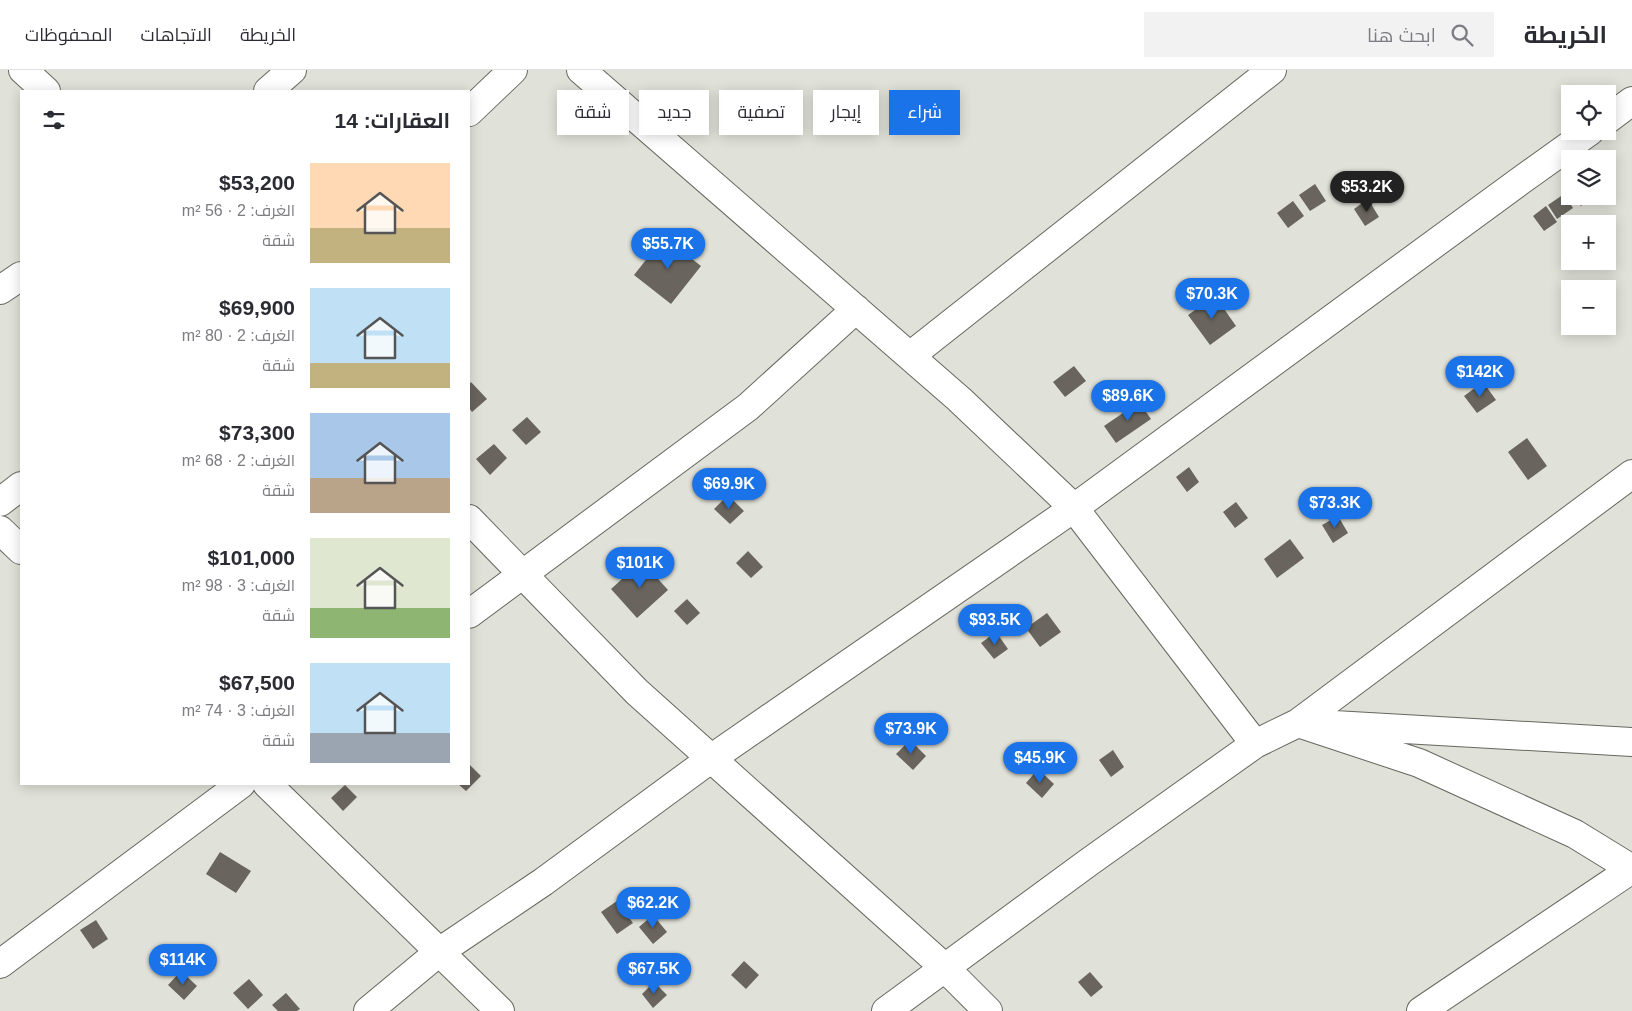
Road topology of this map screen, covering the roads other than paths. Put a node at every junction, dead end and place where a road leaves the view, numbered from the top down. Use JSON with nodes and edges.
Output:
{"nodes":[{"id":1,"x":23,"y":70,"type":"edge"},
{"id":2,"x":292,"y":70,"type":"edge"},
{"id":3,"x":513,"y":70,"type":"edge"},
{"id":4,"x":582,"y":70,"type":"edge"},
{"id":5,"x":1272,"y":70,"type":"edge"},
{"id":6,"x":45,"y":90,"type":"edge"},
{"id":7,"x":269,"y":90,"type":"edge"},
{"id":8,"x":1632,"y":101,"type":"edge"},
{"id":9,"x":470,"y":111,"type":"edge"},
{"id":10,"x":1616,"y":113,"type":"edge"},
{"id":11,"x":1577,"y":140,"type":"edge"},
{"id":12,"x":20,"y":277,"type":"edge"},
{"id":13,"x":0,"y":290,"type":"edge"},
{"id":14,"x":856,"y":309,"type":"junction"},
{"id":15,"x":910,"y":356,"type":"junction"},
{"id":16,"x":1632,"y":474,"type":"edge"},
{"id":17,"x":20,"y":487,"type":"edge"},
{"id":18,"x":0,"y":502,"type":"edge"},
{"id":19,"x":1074,"y":508,"type":"junction"},
{"id":20,"x":470,"y":521,"type":"edge"},
{"id":21,"x":0,"y":530,"type":"edge"},
{"id":22,"x":20,"y":549,"type":"edge"},
{"id":23,"x":522,"y":574,"type":"junction"},
{"id":24,"x":470,"y":613,"type":"edge"},
{"id":25,"x":1298,"y":723,"type":"junction"},
{"id":26,"x":1632,"y":742,"type":"edge"},
{"id":27,"x":1255,"y":744,"type":"junction"},
{"id":28,"x":712,"y":758,"type":"junction"},
{"id":29,"x":239,"y":785,"type":"edge"},
{"id":30,"x":268,"y":785,"type":"edge"},
{"id":31,"x":1632,"y":869,"type":"edge"},
{"id":32,"x":439,"y":952,"type":"junction"},
{"id":33,"x":0,"y":964,"type":"edge"},
{"id":34,"x":945,"y":968,"type":"junction"},
{"id":35,"x":368,"y":1011,"type":"edge"},
{"id":36,"x":500,"y":1011,"type":"edge"},
{"id":37,"x":886,"y":1011,"type":"edge"},
{"id":38,"x":988,"y":1011,"type":"edge"},
{"id":39,"x":1421,"y":1011,"type":"edge"}],
"edges":[{"from":1,"to":6,"type":"street"},
{"from":2,"to":7,"type":"street"},
{"from":3,"to":9,"type":"street"},
{"from":4,"to":14,"type":"street"},
{"from":5,"to":15,"type":"street"},
{"from":8,"to":10,"type":"street"},
{"from":11,"to":19,"type":"street"},
{"from":12,"to":13,"type":"street"},
{"from":14,"to":15,"type":"street"},
{"from":14,"to":23,"type":"street"},
{"from":15,"to":19,"type":"street"},
{"from":16,"to":25,"type":"street"},
{"from":17,"to":18,"type":"street"},
{"from":19,"to":27,"type":"street"},
{"from":19,"to":28,"type":"street"},
{"from":20,"to":23,"type":"street"},
{"from":21,"to":22,"type":"street"},
{"from":23,"to":24,"type":"street"},
{"from":23,"to":28,"type":"street"},
{"from":25,"to":26,"type":"street"},
{"from":25,"to":27,"type":"street"},
{"from":25,"to":31,"type":"street"},
{"from":27,"to":34,"type":"street"},
{"from":28,"to":32,"type":"street"},
{"from":28,"to":34,"type":"street"},
{"from":29,"to":33,"type":"street"},
{"from":30,"to":32,"type":"street"},
{"from":31,"to":39,"type":"street"},
{"from":32,"to":35,"type":"street"},
{"from":32,"to":36,"type":"street"},
{"from":34,"to":37,"type":"street"},
{"from":34,"to":38,"type":"street"}]}
